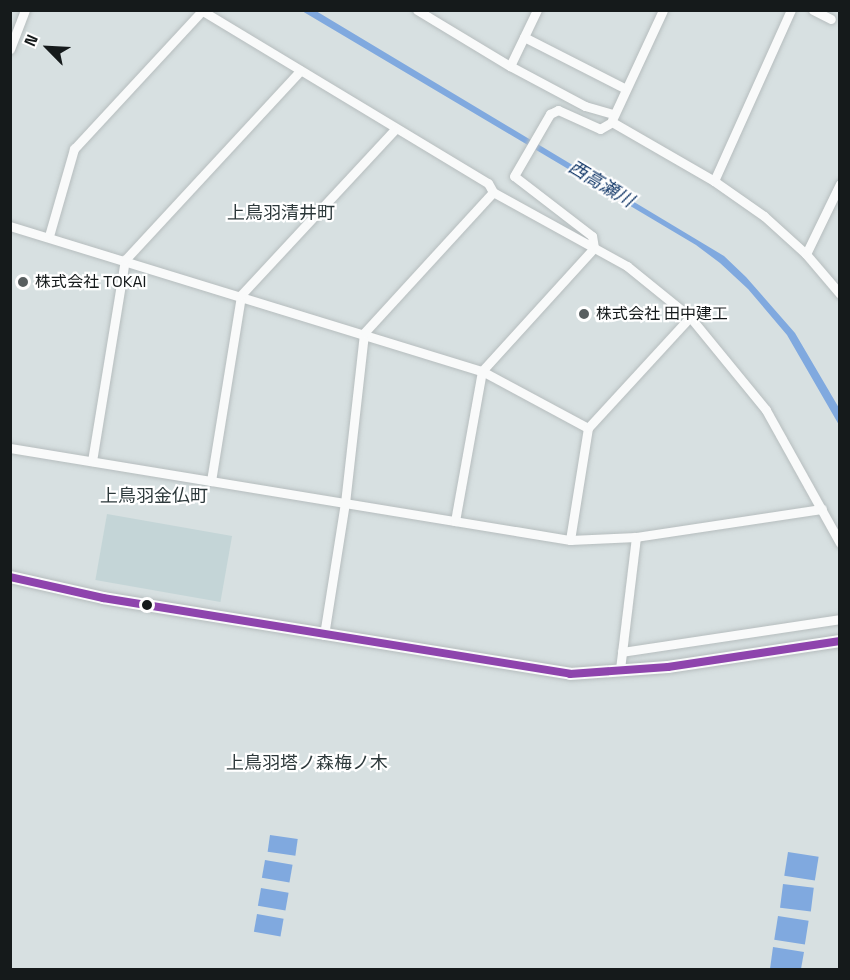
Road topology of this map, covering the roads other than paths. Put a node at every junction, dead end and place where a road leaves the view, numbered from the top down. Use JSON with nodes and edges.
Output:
{"nodes":[{"id":1,"x":25,"y":10,"type":"edge"},
{"id":2,"x":417,"y":10,"type":"edge"},
{"id":3,"x":537,"y":10,"type":"edge"},
{"id":4,"x":663,"y":10,"type":"edge"},
{"id":5,"x":791,"y":10,"type":"edge"},
{"id":6,"x":813,"y":10,"type":"edge"},
{"id":7,"x":201,"y":11,"type":"edge"},
{"id":8,"x":831,"y":19,"type":"dead end"},
{"id":9,"x":524,"y":37,"type":"junction"},
{"id":10,"x":10,"y":49,"type":"edge"},
{"id":11,"x":510,"y":66,"type":"junction"},
{"id":12,"x":300,"y":70,"type":"junction"},
{"id":13,"x":626,"y":89,"type":"junction"},
{"id":14,"x":613,"y":118,"type":"junction"},
{"id":15,"x":395,"y":129,"type":"junction"},
{"id":16,"x":714,"y":181,"type":"junction"},
{"id":17,"x":840,"y":184,"type":"edge"},
{"id":18,"x":493,"y":192,"type":"junction"},
{"id":19,"x":10,"y":226,"type":"edge"},
{"id":20,"x":49,"y":236,"type":"junction"},
{"id":21,"x":594,"y":248,"type":"junction"},
{"id":22,"x":806,"y":254,"type":"junction"},
{"id":23,"x":125,"y":260,"type":"junction"},
{"id":24,"x":840,"y":294,"type":"edge"},
{"id":25,"x":241,"y":295,"type":"junction"},
{"id":26,"x":690,"y":317,"type":"junction"},
{"id":27,"x":364,"y":333,"type":"junction"},
{"id":28,"x":482,"y":371,"type":"junction"},
{"id":29,"x":588,"y":428,"type":"junction"},
{"id":30,"x":10,"y":448,"type":"edge"},
{"id":31,"x":92,"y":461,"type":"junction"},
{"id":32,"x":211,"y":481,"type":"junction"},
{"id":33,"x":345,"y":503,"type":"junction"},
{"id":34,"x":822,"y":509,"type":"junction"},
{"id":35,"x":455,"y":521,"type":"junction"},
{"id":36,"x":636,"y":537,"type":"junction"},
{"id":37,"x":570,"y":540,"type":"junction"},
{"id":38,"x":840,"y":543,"type":"edge"},
{"id":39,"x":10,"y":577,"type":"edge"},
{"id":40,"x":840,"y":619,"type":"edge"},
{"id":41,"x":324,"y":635,"type":"junction"},
{"id":42,"x":840,"y":641,"type":"edge"},
{"id":43,"x":622,"y":652,"type":"junction"},
{"id":44,"x":620,"y":669,"type":"junction"}],
"edges":[{"from":1,"to":10,"type":"street"},
{"from":2,"to":11,"type":"street"},
{"from":3,"to":9,"type":"street"},
{"from":4,"to":13,"type":"street"},
{"from":5,"to":16,"type":"street"},
{"from":6,"to":8,"type":"street"},
{"from":7,"to":12,"type":"street"},
{"from":7,"to":20,"type":"street"},
{"from":9,"to":11,"type":"street"},
{"from":9,"to":13,"type":"street"},
{"from":11,"to":14,"type":"street"},
{"from":12,"to":15,"type":"street"},
{"from":12,"to":23,"type":"street"},
{"from":13,"to":14,"type":"street"},
{"from":14,"to":16,"type":"street"},
{"from":14,"to":21,"type":"street"},
{"from":15,"to":18,"type":"street"},
{"from":15,"to":25,"type":"street"},
{"from":16,"to":22,"type":"street"},
{"from":17,"to":22,"type":"street"},
{"from":18,"to":21,"type":"street"},
{"from":18,"to":27,"type":"street"},
{"from":19,"to":20,"type":"street"},
{"from":20,"to":23,"type":"street"},
{"from":21,"to":26,"type":"street"},
{"from":21,"to":28,"type":"street"},
{"from":22,"to":24,"type":"street"},
{"from":23,"to":25,"type":"street"},
{"from":23,"to":31,"type":"street"},
{"from":25,"to":27,"type":"street"},
{"from":25,"to":32,"type":"street"},
{"from":26,"to":29,"type":"street"},
{"from":26,"to":34,"type":"street"},
{"from":27,"to":28,"type":"street"},
{"from":27,"to":33,"type":"street"},
{"from":28,"to":29,"type":"street"},
{"from":28,"to":35,"type":"street"},
{"from":29,"to":37,"type":"street"},
{"from":30,"to":31,"type":"street"},
{"from":31,"to":32,"type":"street"},
{"from":32,"to":33,"type":"street"},
{"from":33,"to":35,"type":"street"},
{"from":33,"to":41,"type":"street"},
{"from":34,"to":36,"type":"street"},
{"from":34,"to":38,"type":"street"},
{"from":35,"to":37,"type":"street"},
{"from":36,"to":37,"type":"street"},
{"from":36,"to":43,"type":"street"},
{"from":39,"to":41,"type":"street"},
{"from":40,"to":43,"type":"street"},
{"from":41,"to":44,"type":"street"},
{"from":42,"to":44,"type":"street"},
{"from":43,"to":44,"type":"street"}]}
